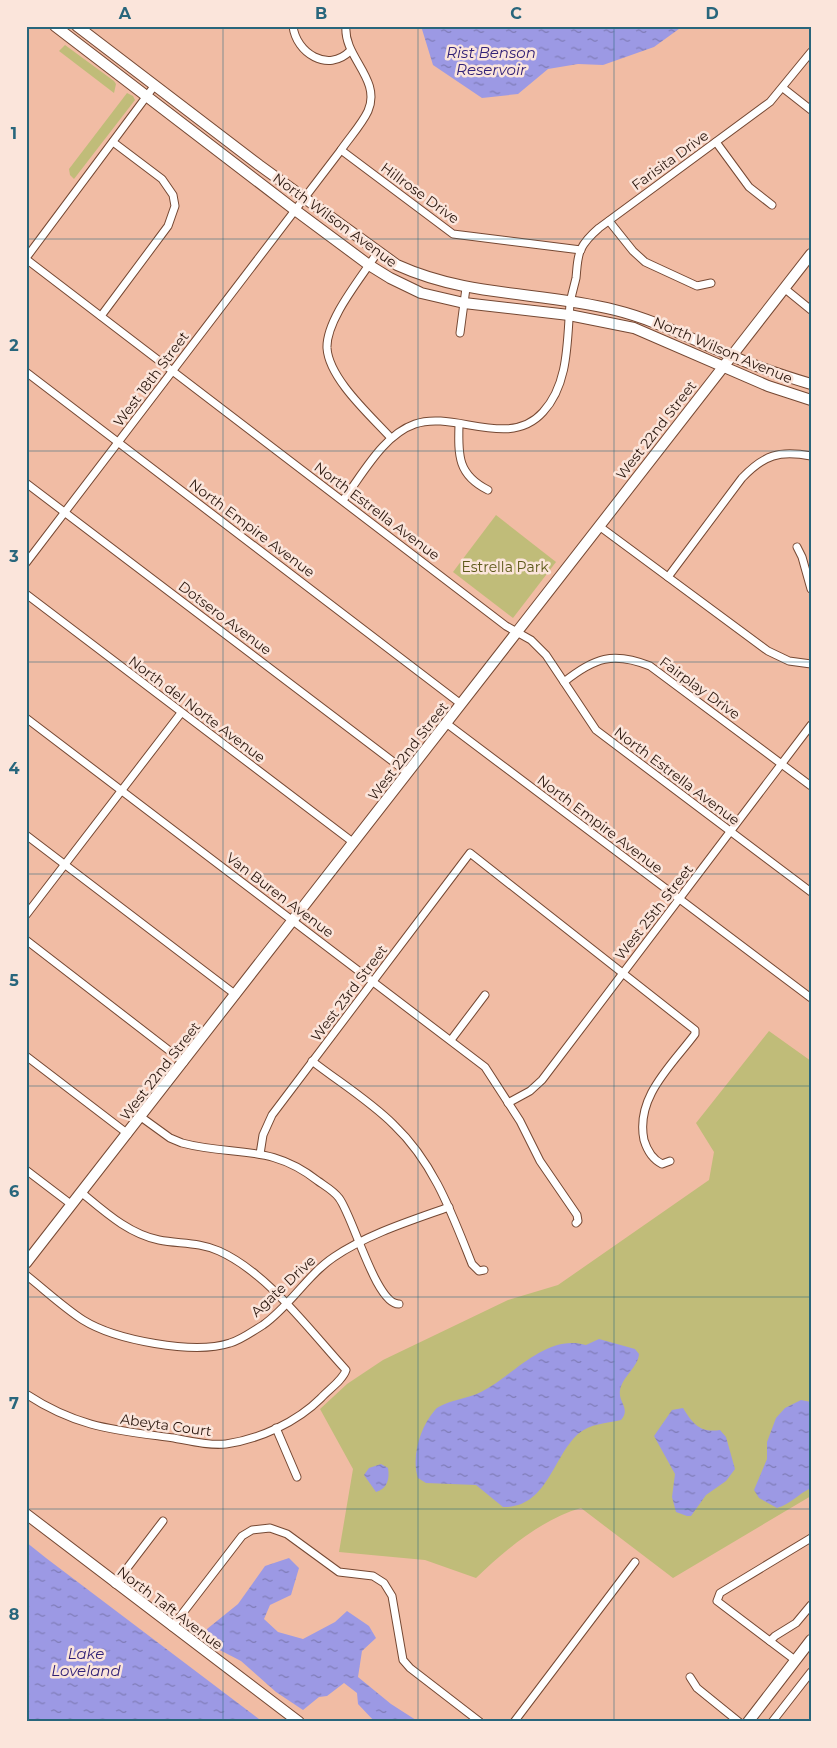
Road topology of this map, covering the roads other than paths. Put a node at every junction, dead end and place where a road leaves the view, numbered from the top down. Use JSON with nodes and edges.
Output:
{"nodes":[{"id":1,"x":55,"y":26,"type":"edge"},
{"id":2,"x":77,"y":26,"type":"edge"},
{"id":3,"x":293,"y":26,"type":"edge"},
{"id":4,"x":346,"y":26,"type":"edge"},
{"id":5,"x":64,"y":33,"type":"junction"},
{"id":6,"x":350,"y":51,"type":"junction"},
{"id":7,"x":811,"y":52,"type":"edge"},
{"id":8,"x":114,"y":54,"type":"junction"},
{"id":9,"x":155,"y":85,"type":"junction"},
{"id":10,"x":783,"y":88,"type":"junction"},
{"id":11,"x":147,"y":97,"type":"junction"},
{"id":12,"x":811,"y":110,"type":"edge"},
{"id":13,"x":113,"y":142,"type":"junction"},
{"id":14,"x":716,"y":142,"type":"junction"},
{"id":15,"x":341,"y":150,"type":"junction"},
{"id":16,"x":304,"y":198,"type":"junction"},
{"id":17,"x":772,"y":205,"type":"dead end"},
{"id":18,"x":295,"y":210,"type":"junction"},
{"id":19,"x":609,"y":220,"type":"junction"},
{"id":20,"x":581,"y":250,"type":"junction"},
{"id":21,"x":377,"y":253,"type":"junction"},
{"id":22,"x":811,"y":254,"type":"edge"},
{"id":23,"x":26,"y":258,"type":"edge"},
{"id":24,"x":369,"y":265,"type":"junction"},
{"id":25,"x":711,"y":283,"type":"dead end"},
{"id":26,"x":466,"y":288,"type":"junction"},
{"id":27,"x":784,"y":288,"type":"junction"},
{"id":28,"x":570,"y":301,"type":"junction"},
{"id":29,"x":464,"y":303,"type":"junction"},
{"id":30,"x":811,"y":310,"type":"edge"},
{"id":31,"x":569,"y":315,"type":"junction"},
{"id":32,"x":102,"y":316,"type":"junction"},
{"id":33,"x":460,"y":333,"type":"dead end"},
{"id":34,"x":733,"y":357,"type":"junction"},
{"id":35,"x":725,"y":367,"type":"junction"},
{"id":36,"x":173,"y":370,"type":"junction"},
{"id":37,"x":26,"y":372,"type":"edge"},
{"id":38,"x":811,"y":384,"type":"edge"},
{"id":39,"x":811,"y":400,"type":"edge"},
{"id":40,"x":459,"y":425,"type":"junction"},
{"id":41,"x":391,"y":438,"type":"junction"},
{"id":42,"x":118,"y":442,"type":"junction"},
{"id":43,"x":811,"y":456,"type":"edge"},
{"id":44,"x":26,"y":483,"type":"edge"},
{"id":45,"x":488,"y":490,"type":"dead end"},
{"id":46,"x":343,"y":500,"type":"junction"},
{"id":47,"x":65,"y":512,"type":"junction"},
{"id":48,"x":599,"y":526,"type":"junction"},
{"id":49,"x":797,"y":547,"type":"dead end"},
{"id":50,"x":26,"y":563,"type":"edge"},
{"id":51,"x":668,"y":577,"type":"junction"},
{"id":52,"x":811,"y":588,"type":"edge"},
{"id":53,"x":26,"y":594,"type":"edge"},
{"id":54,"x":517,"y":632,"type":"junction"},
{"id":55,"x":811,"y":664,"type":"edge"},
{"id":56,"x":564,"y":682,"type":"junction"},
{"id":57,"x":461,"y":704,"type":"junction"},
{"id":58,"x":181,"y":713,"type":"junction"},
{"id":59,"x":26,"y":718,"type":"edge"},
{"id":60,"x":446,"y":723,"type":"junction"},
{"id":61,"x":811,"y":725,"type":"edge"},
{"id":62,"x":782,"y":764,"type":"junction"},
{"id":63,"x":408,"y":773,"type":"junction"},
{"id":64,"x":811,"y":786,"type":"edge"},
{"id":65,"x":122,"y":790,"type":"junction"},
{"id":66,"x":731,"y":831,"type":"junction"},
{"id":67,"x":26,"y":835,"type":"edge"},
{"id":68,"x":354,"y":843,"type":"junction"},
{"id":69,"x":65,"y":864,"type":"junction"},
{"id":70,"x":811,"y":892,"type":"edge"},
{"id":71,"x":680,"y":900,"type":"junction"},
{"id":72,"x":26,"y":915,"type":"edge"},
{"id":73,"x":294,"y":920,"type":"junction"},
{"id":74,"x":26,"y":940,"type":"edge"},
{"id":75,"x":623,"y":973,"type":"junction"},
{"id":76,"x":372,"y":982,"type":"junction"},
{"id":77,"x":236,"y":995,"type":"junction"},
{"id":78,"x":485,"y":995,"type":"dead end"},
{"id":79,"x":811,"y":998,"type":"edge"},
{"id":80,"x":451,"y":1040,"type":"junction"},
{"id":81,"x":26,"y":1056,"type":"edge"},
{"id":82,"x":312,"y":1061,"type":"junction"},
{"id":83,"x":184,"y":1062,"type":"junction"},
{"id":84,"x":508,"y":1102,"type":"junction"},
{"id":85,"x":141,"y":1117,"type":"junction"},
{"id":86,"x":128,"y":1134,"type":"junction"},
{"id":87,"x":260,"y":1154,"type":"junction"},
{"id":88,"x":670,"y":1161,"type":"dead end"},
{"id":89,"x":26,"y":1170,"type":"edge"},
{"id":90,"x":82,"y":1193,"type":"junction"},
{"id":91,"x":72,"y":1205,"type":"junction"},
{"id":92,"x":449,"y":1206,"type":"junction"},
{"id":93,"x":576,"y":1223,"type":"dead end"},
{"id":94,"x":360,"y":1243,"type":"junction"},
{"id":95,"x":26,"y":1263,"type":"edge"},
{"id":96,"x":484,"y":1270,"type":"dead end"},
{"id":97,"x":26,"y":1275,"type":"edge"},
{"id":98,"x":285,"y":1304,"type":"junction"},
{"id":99,"x":400,"y":1304,"type":"dead end"},
{"id":100,"x":26,"y":1394,"type":"edge"},
{"id":101,"x":276,"y":1428,"type":"junction"},
{"id":102,"x":297,"y":1476,"type":"dead end"},
{"id":103,"x":26,"y":1514,"type":"edge"},
{"id":104,"x":163,"y":1521,"type":"dead end"},
{"id":105,"x":811,"y":1538,"type":"edge"},
{"id":106,"x":635,"y":1562,"type":"dead end"},
{"id":107,"x":115,"y":1584,"type":"junction"},
{"id":108,"x":811,"y":1605,"type":"edge"},
{"id":109,"x":172,"y":1627,"type":"junction"},
{"id":110,"x":811,"y":1640,"type":"edge"},
{"id":111,"x":770,"y":1641,"type":"junction"},
{"id":112,"x":795,"y":1660,"type":"junction"},
{"id":113,"x":811,"y":1672,"type":"edge"},
{"id":114,"x":690,"y":1677,"type":"dead end"},
{"id":115,"x":299,"y":1722,"type":"edge"},
{"id":116,"x":480,"y":1722,"type":"edge"},
{"id":117,"x":514,"y":1722,"type":"edge"},
{"id":118,"x":739,"y":1722,"type":"edge"},
{"id":119,"x":748,"y":1722,"type":"edge"},
{"id":120,"x":772,"y":1722,"type":"edge"}],
"edges":[{"from":1,"to":5,"type":"main road","name":"North Wilson Avenue"},
{"from":2,"to":8,"type":"main road","name":"North Wilson Avenue"},
{"from":3,"to":6,"type":"street"},
{"from":4,"to":6,"type":"street"},
{"from":5,"to":8,"type":"main road"},
{"from":5,"to":11,"type":"main road","name":"North Wilson Avenue"},
{"from":6,"to":15,"type":"street"},
{"from":7,"to":10,"type":"street","name":"Farisita Drive"},
{"from":8,"to":9,"type":"main road","name":"North Wilson Avenue"},
{"from":9,"to":11,"type":"street"},
{"from":9,"to":16,"type":"main road","name":"North Wilson Avenue"},
{"from":10,"to":12,"type":"street"},
{"from":10,"to":14,"type":"street","name":"Farisita Drive"},
{"from":11,"to":13,"type":"street"},
{"from":11,"to":18,"type":"main road","name":"North Wilson Avenue"},
{"from":13,"to":23,"type":"street"},
{"from":13,"to":32,"type":"street"},
{"from":14,"to":17,"type":"street"},
{"from":14,"to":19,"type":"street","name":"Farisita Drive"},
{"from":15,"to":16,"type":"street"},
{"from":15,"to":20,"type":"street","name":"Hillrose Drive"},
{"from":16,"to":18,"type":"street","name":"West 18th Street"},
{"from":16,"to":21,"type":"main road","name":"North Wilson Avenue"},
{"from":18,"to":24,"type":"main road","name":"North Wilson Avenue"},
{"from":18,"to":36,"type":"street","name":"West 18th Street"},
{"from":19,"to":20,"type":"street","name":"Farisita Drive"},
{"from":19,"to":25,"type":"street"},
{"from":20,"to":28,"type":"street","name":"Farisita Drive"},
{"from":21,"to":24,"type":"street"},
{"from":21,"to":26,"type":"main road","name":"North Wilson Avenue"},
{"from":22,"to":27,"type":"main road","name":"West 22nd Street"},
{"from":23,"to":32,"type":"street","name":"North Estrella Avenue"},
{"from":24,"to":29,"type":"main road","name":"North Wilson Avenue"},
{"from":24,"to":41,"type":"street"},
{"from":26,"to":28,"type":"main road","name":"North Wilson Avenue"},
{"from":26,"to":29,"type":"street"},
{"from":27,"to":30,"type":"street"},
{"from":27,"to":34,"type":"main road","name":"West 22nd Street"},
{"from":28,"to":31,"type":"street","name":"Farisita Drive"},
{"from":28,"to":34,"type":"main road","name":"North Wilson Avenue"},
{"from":29,"to":31,"type":"main road","name":"North Wilson Avenue"},
{"from":29,"to":33,"type":"street"},
{"from":31,"to":35,"type":"main road","name":"North Wilson Avenue"},
{"from":31,"to":40,"type":"street"},
{"from":32,"to":36,"type":"street","name":"North Estrella Avenue"},
{"from":34,"to":35,"type":"main road","name":"West 22nd Street"},
{"from":34,"to":38,"type":"main road","name":"North Wilson Avenue"},
{"from":35,"to":39,"type":"main road","name":"North Wilson Avenue"},
{"from":35,"to":48,"type":"main road","name":"West 22nd Street"},
{"from":36,"to":42,"type":"street","name":"West 18th Street"},
{"from":36,"to":46,"type":"street","name":"North Estrella Avenue"},
{"from":37,"to":42,"type":"street","name":"North Empire Avenue"},
{"from":40,"to":41,"type":"street"},
{"from":40,"to":45,"type":"street"},
{"from":41,"to":46,"type":"street"},
{"from":42,"to":47,"type":"street","name":"West 18th Street"},
{"from":42,"to":57,"type":"street","name":"North Empire Avenue"},
{"from":43,"to":51,"type":"street"},
{"from":44,"to":47,"type":"street","name":"Dotsero Avenue"},
{"from":46,"to":54,"type":"street","name":"North Estrella Avenue"},
{"from":47,"to":50,"type":"street","name":"West 18th Street"},
{"from":47,"to":63,"type":"street","name":"Dotsero Avenue"},
{"from":48,"to":51,"type":"street"},
{"from":48,"to":54,"type":"main road","name":"West 22nd Street"},
{"from":49,"to":52,"type":"street"},
{"from":51,"to":55,"type":"street"},
{"from":53,"to":58,"type":"street","name":"North del Norte Avenue"},
{"from":54,"to":56,"type":"street","name":"North Estrella Avenue"},
{"from":54,"to":57,"type":"main road","name":"West 22nd Street"},
{"from":56,"to":62,"type":"street","name":"Fairplay Drive"},
{"from":56,"to":66,"type":"street","name":"North Estrella Avenue"},
{"from":57,"to":60,"type":"main road","name":"West 22nd Street"},
{"from":58,"to":65,"type":"street"},
{"from":58,"to":68,"type":"street","name":"North del Norte Avenue"},
{"from":59,"to":65,"type":"street","name":"Van Buren Avenue"},
{"from":60,"to":63,"type":"main road","name":"West 22nd Street"},
{"from":60,"to":71,"type":"street","name":"North Empire Avenue"},
{"from":61,"to":62,"type":"street","name":"West 25th Street"},
{"from":62,"to":64,"type":"street","name":"Fairplay Drive"},
{"from":62,"to":66,"type":"street","name":"West 25th Street"},
{"from":63,"to":68,"type":"main road","name":"West 22nd Street"},
{"from":65,"to":69,"type":"street"},
{"from":65,"to":73,"type":"street","name":"Van Buren Avenue"},
{"from":66,"to":70,"type":"street","name":"North Estrella Avenue"},
{"from":66,"to":71,"type":"street","name":"West 25th Street"},
{"from":67,"to":69,"type":"street"},
{"from":68,"to":73,"type":"main road","name":"West 22nd Street"},
{"from":69,"to":72,"type":"street"},
{"from":69,"to":77,"type":"street"},
{"from":71,"to":75,"type":"street","name":"West 25th Street"},
{"from":71,"to":79,"type":"street","name":"North Empire Avenue"},
{"from":73,"to":76,"type":"street","name":"Van Buren Avenue"},
{"from":73,"to":77,"type":"main road","name":"West 22nd Street"},
{"from":74,"to":83,"type":"street"},
{"from":75,"to":76,"type":"street","name":"West 23rd Street"},
{"from":75,"to":84,"type":"street","name":"West 25th Street"},
{"from":75,"to":88,"type":"street"},
{"from":76,"to":80,"type":"street","name":"Van Buren Avenue"},
{"from":76,"to":82,"type":"street","name":"West 23rd Street"},
{"from":77,"to":83,"type":"main road","name":"West 22nd Street"},
{"from":78,"to":80,"type":"street"},
{"from":80,"to":84,"type":"street","name":"Van Buren Avenue"},
{"from":81,"to":86,"type":"street"},
{"from":82,"to":87,"type":"street","name":"West 23rd Street"},
{"from":82,"to":92,"type":"street"},
{"from":83,"to":85,"type":"main road","name":"West 22nd Street"},
{"from":84,"to":93,"type":"street","name":"Van Buren Avenue"},
{"from":85,"to":86,"type":"main road","name":"West 22nd Street"},
{"from":85,"to":87,"type":"street"},
{"from":86,"to":90,"type":"main road","name":"West 22nd Street"},
{"from":87,"to":94,"type":"street"},
{"from":89,"to":91,"type":"street"},
{"from":90,"to":91,"type":"main road","name":"West 22nd Street"},
{"from":90,"to":98,"type":"street"},
{"from":91,"to":95,"type":"main road","name":"West 22nd Street"},
{"from":92,"to":94,"type":"street","name":"Agate Drive"},
{"from":92,"to":96,"type":"street"},
{"from":94,"to":98,"type":"street","name":"Agate Drive"},
{"from":94,"to":99,"type":"street"},
{"from":97,"to":98,"type":"street","name":"Agate Drive"},
{"from":98,"to":101,"type":"street","name":"Abeyta Court"},
{"from":100,"to":101,"type":"street","name":"Abeyta Court"},
{"from":101,"to":102,"type":"street"},
{"from":103,"to":107,"type":"main road","name":"North Taft Avenue"},
{"from":104,"to":107,"type":"street"},
{"from":105,"to":111,"type":"street"},
{"from":106,"to":117,"type":"street"},
{"from":107,"to":109,"type":"main road","name":"North Taft Avenue"},
{"from":108,"to":111,"type":"street"},
{"from":109,"to":115,"type":"main road","name":"North Taft Avenue"},
{"from":109,"to":116,"type":"street"},
{"from":110,"to":112,"type":"main road"},
{"from":111,"to":112,"type":"street"},
{"from":112,"to":119,"type":"main road"},
{"from":113,"to":120,"type":"street"},
{"from":114,"to":118,"type":"street"}]}
